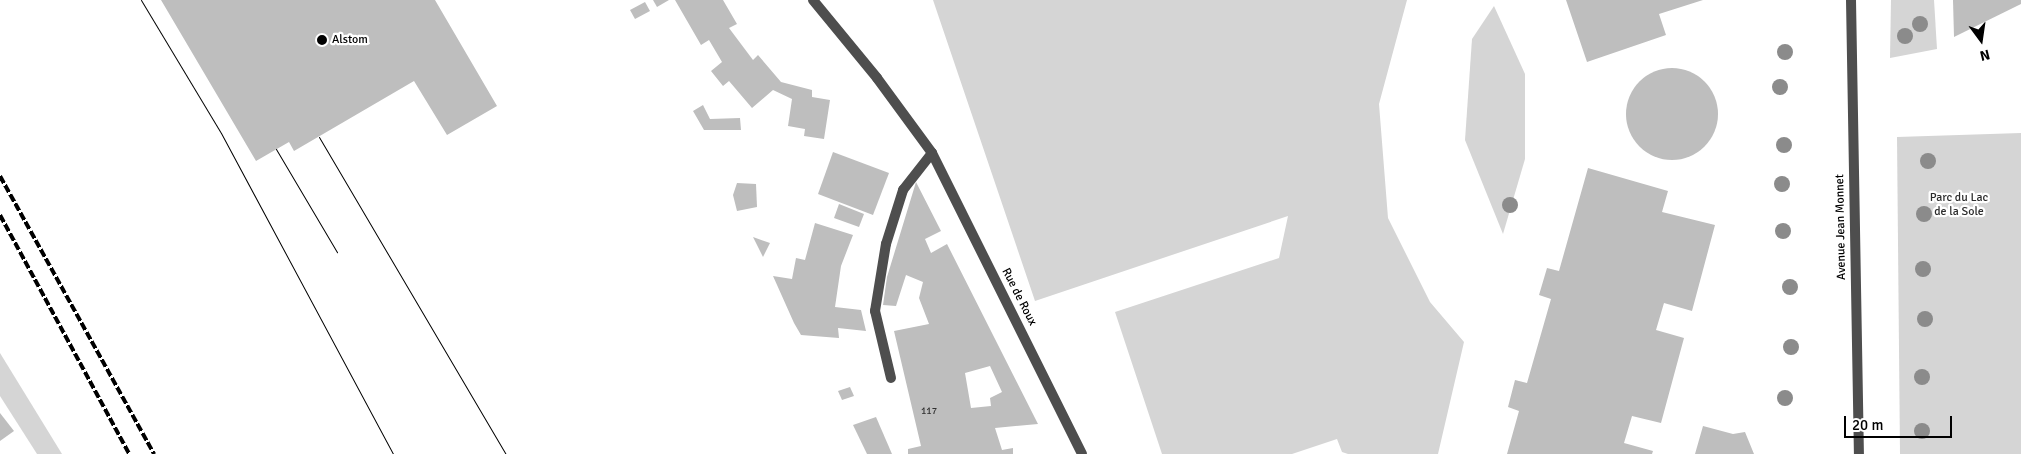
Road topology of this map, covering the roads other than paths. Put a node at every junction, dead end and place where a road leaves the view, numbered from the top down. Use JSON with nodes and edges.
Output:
{"nodes":[{"id":1,"x":813,"y":0,"type":"edge"},
{"id":2,"x":1851,"y":0,"type":"edge"},
{"id":3,"x":932,"y":153,"type":"junction"},
{"id":4,"x":891,"y":378,"type":"dead end"},
{"id":5,"x":1082,"y":454,"type":"edge"},
{"id":6,"x":1859,"y":454,"type":"edge"}],
"edges":[{"from":1,"to":3,"type":"street","name":"Rue de Roux"},
{"from":2,"to":6,"type":"street","name":"Avenue Jean Monnet"},
{"from":3,"to":4,"type":"street"},
{"from":3,"to":5,"type":"street","name":"Rue de Roux"}]}
